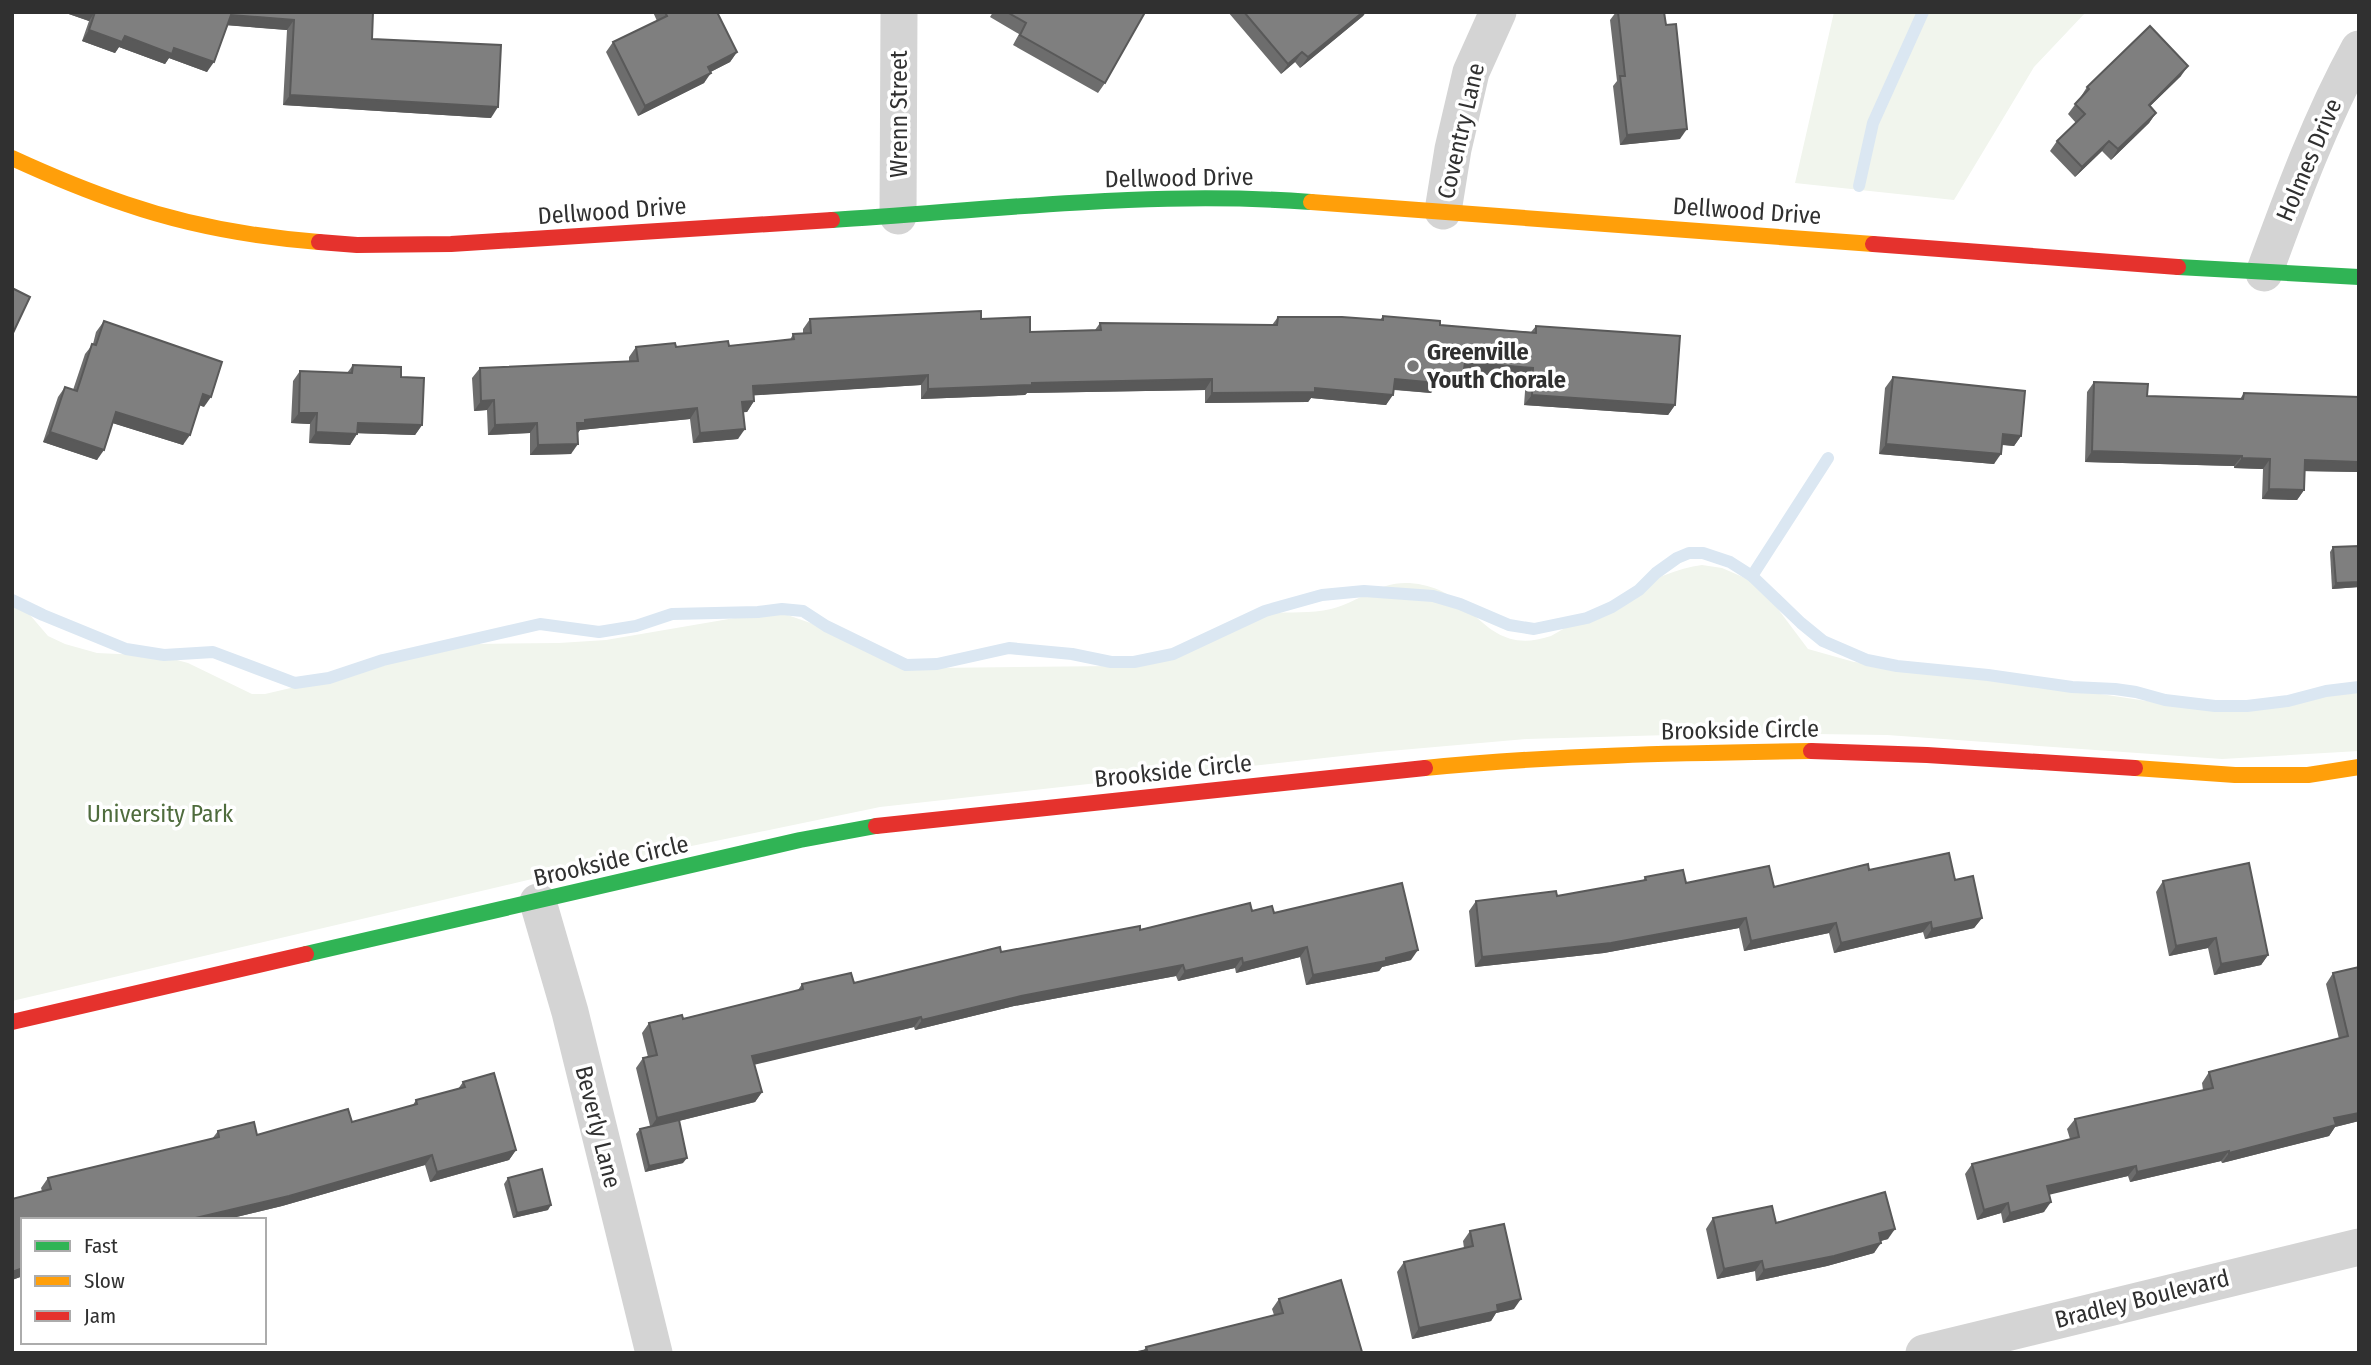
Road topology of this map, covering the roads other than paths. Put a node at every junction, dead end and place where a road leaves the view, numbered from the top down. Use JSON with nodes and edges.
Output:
{"nodes":[{"id":1,"x":899,"y":12,"type":"edge"},
{"id":2,"x":1498,"y":12,"type":"edge"},
{"id":3,"x":2359,"y":49,"type":"edge"},
{"id":4,"x":12,"y":158,"type":"edge"},
{"id":5,"x":1443,"y":211,"type":"junction"},
{"id":6,"x":898,"y":216,"type":"junction"},
{"id":7,"x":2264,"y":273,"type":"junction"},
{"id":8,"x":2359,"y":277,"type":"edge"},
{"id":9,"x":2359,"y":767,"type":"edge"},
{"id":10,"x":538,"y":902,"type":"junction"},
{"id":11,"x":12,"y":1022,"type":"edge"},
{"id":12,"x":2359,"y":1247,"type":"edge"},
{"id":13,"x":654,"y":1353,"type":"edge"},
{"id":14,"x":1924,"y":1353,"type":"edge"}],
"edges":[{"from":1,"to":6,"type":"street","name":"Wrenn Street"},
{"from":2,"to":5,"type":"street","name":"Coventry Lane"},
{"from":3,"to":7,"type":"street","name":"Holmes Drive"},
{"from":4,"to":6,"type":"street","name":"Dellwood Drive"},
{"from":5,"to":6,"type":"street","name":"Dellwood Drive"},
{"from":5,"to":7,"type":"street","name":"Dellwood Drive"},
{"from":7,"to":8,"type":"street","name":"Dellwood Drive"},
{"from":9,"to":10,"type":"street","name":"Brookside Circle"},
{"from":10,"to":11,"type":"street","name":"Brookside Circle"},
{"from":10,"to":13,"type":"street","name":"Beverly Lane"},
{"from":12,"to":14,"type":"street","name":"Bradley Boulevard"}]}
